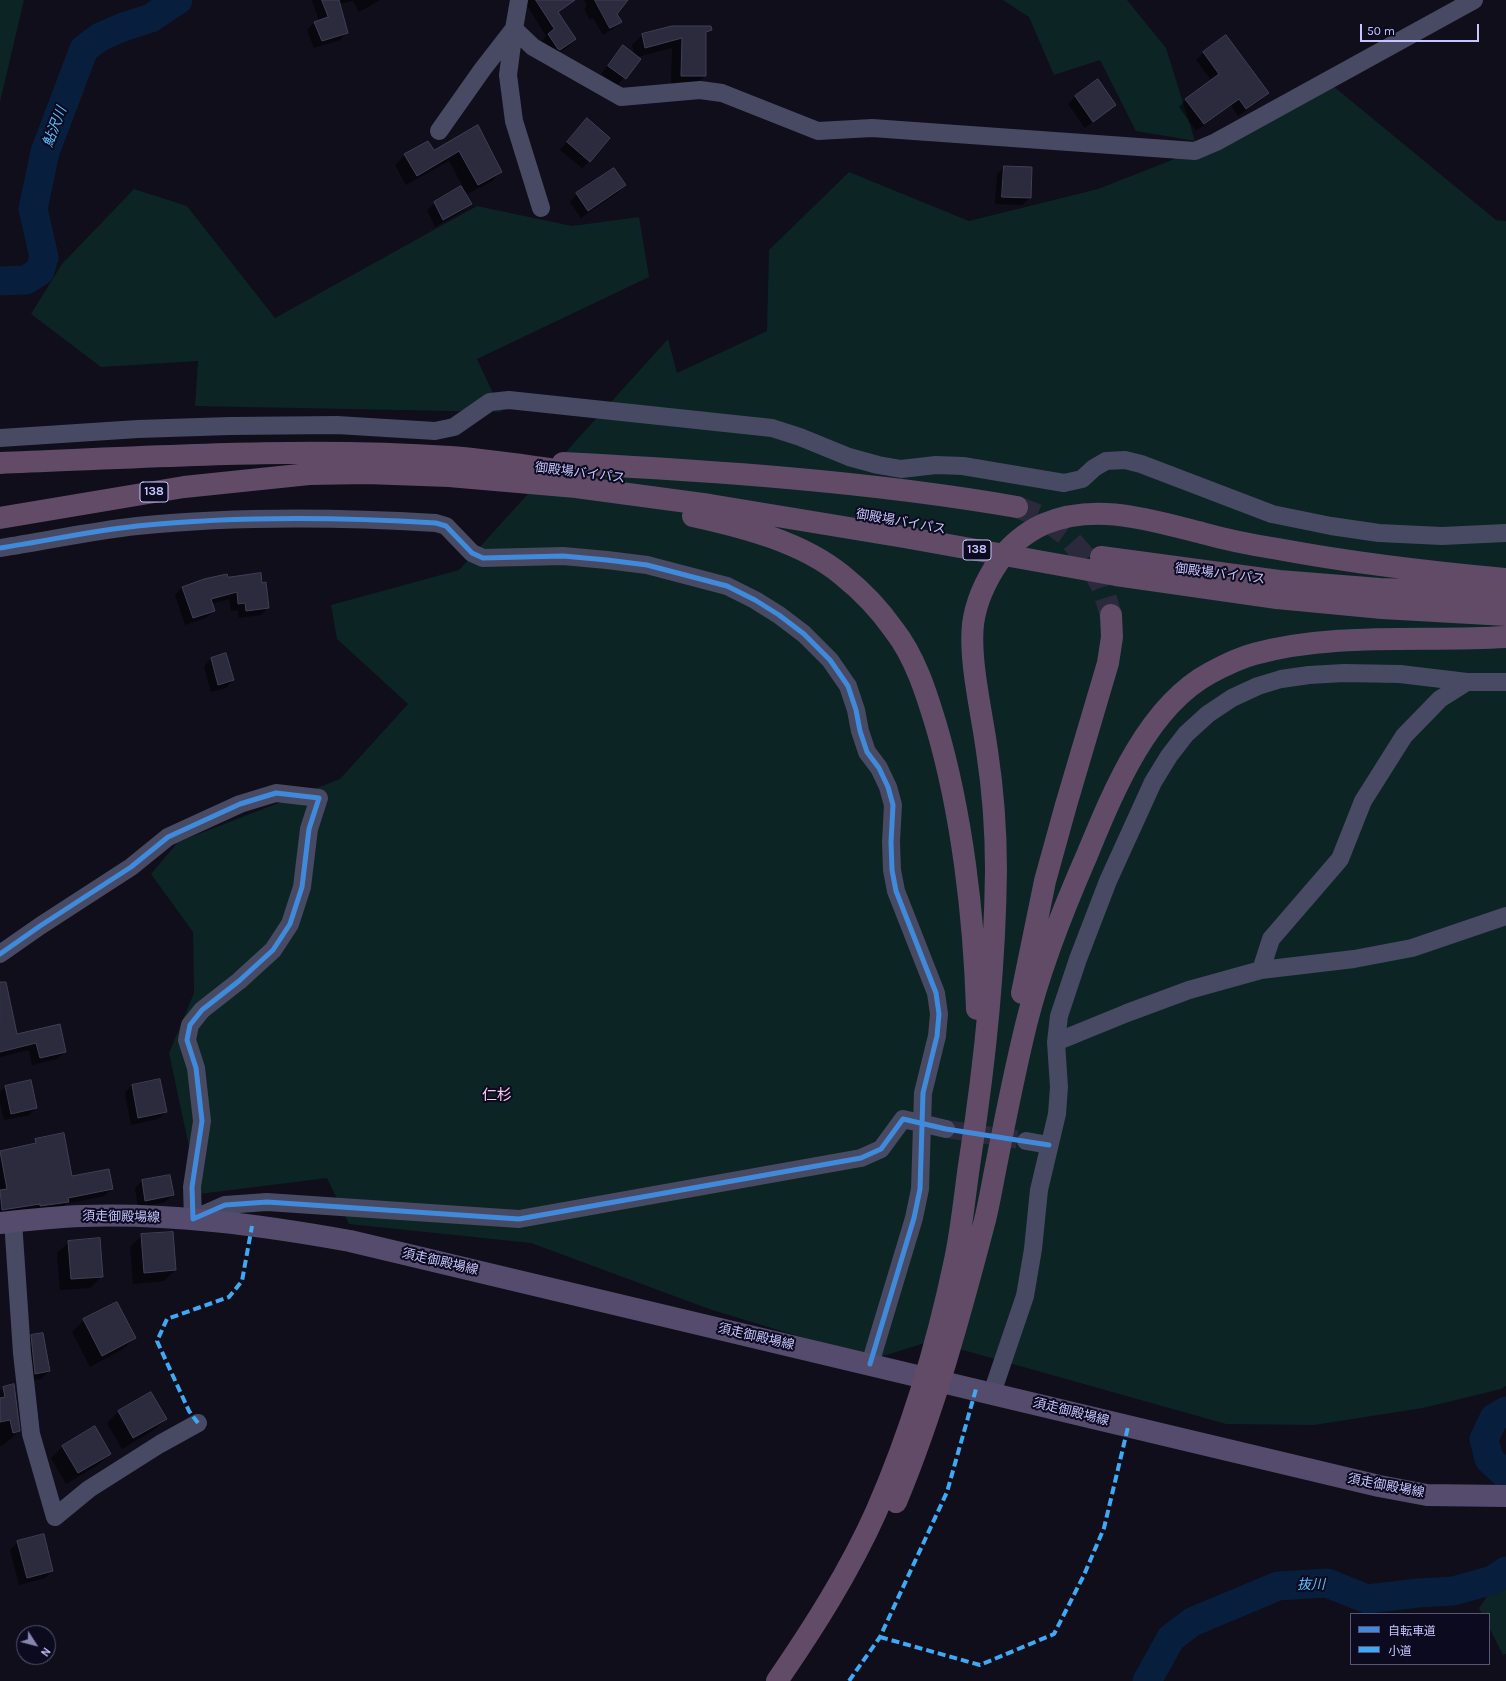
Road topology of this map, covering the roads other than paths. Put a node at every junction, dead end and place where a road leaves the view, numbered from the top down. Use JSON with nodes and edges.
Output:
{"nodes":[{"id":1,"x":519,"y":0,"type":"edge"},
{"id":2,"x":1474,"y":0,"type":"edge"},
{"id":3,"x":514,"y":30,"type":"junction"},
{"id":4,"x":439,"y":131,"type":"dead end"},
{"id":5,"x":541,"y":208,"type":"dead end"},
{"id":6,"x":0,"y":438,"type":"edge"},
{"id":7,"x":0,"y":463,"type":"edge"},
{"id":8,"x":450,"y":467,"type":"junction"},
{"id":9,"x":1017,"y":507,"type":"tunnel mouth"},
{"id":10,"x":0,"y":518,"type":"edge"},
{"id":11,"x":1506,"y":533,"type":"edge"},
{"id":12,"x":0,"y":548,"type":"edge"},
{"id":13,"x":1506,"y":578,"type":"edge"},
{"id":14,"x":1506,"y":593,"type":"edge"},
{"id":15,"x":1111,"y":615,"type":"tunnel mouth"},
{"id":16,"x":1506,"y":615,"type":"edge"},
{"id":17,"x":1506,"y":637,"type":"edge"},
{"id":18,"x":1467,"y":682,"type":"junction"},
{"id":19,"x":1506,"y":682,"type":"edge"},
{"id":20,"x":1506,"y":916,"type":"edge"},
{"id":21,"x":0,"y":954,"type":"edge"},
{"id":22,"x":1261,"y":970,"type":"junction"},
{"id":23,"x":1056,"y":1042,"type":"junction"},
{"id":24,"x":977,"y":1114,"type":"junction"},
{"id":25,"x":921,"y":1123,"type":"junction"},
{"id":26,"x":946,"y":1129,"type":"tunnel mouth"},
{"id":27,"x":1026,"y":1141,"type":"tunnel mouth"},
{"id":28,"x":1049,"y":1145,"type":"junction"},
{"id":29,"x":193,"y":1219,"type":"junction"},
{"id":30,"x":7,"y":1222,"type":"edge"},
{"id":31,"x":972,"y":1264,"type":"junction"},
{"id":32,"x":943,"y":1338,"type":"junction"},
{"id":33,"x":870,"y":1364,"type":"junction"},
{"id":34,"x":992,"y":1393,"type":"junction"},
{"id":35,"x":923,"y":1409,"type":"junction"},
{"id":36,"x":198,"y":1423,"type":"dead end"},
{"id":37,"x":1500,"y":1496,"type":"edge"},
{"id":38,"x":777,"y":1681,"type":"edge"},
{"id":39,"x":794,"y":1681,"type":"edge"}],
"edges":[{"from":1,"to":3,"type":"street"},
{"from":2,"to":3,"type":"street"},
{"from":3,"to":4,"type":"street"},
{"from":3,"to":5,"type":"street"},
{"from":6,"to":11,"type":"street"},
{"from":7,"to":8,"type":"highway","name":"御殿場バイパス","number":"138"},
{"from":8,"to":9,"type":"highway"},
{"from":8,"to":10,"type":"highway","name":"御殿場バイパス","number":"138"},
{"from":8,"to":14,"type":"highway","name":"御殿場バイパス","number":"138"},
{"from":8,"to":16,"type":"highway","name":"御殿場バイパス","number":"138"},
{"from":8,"to":24,"type":"highway"},
{"from":12,"to":25,"type":"street"},
{"from":13,"to":24,"type":"highway"},
{"from":15,"to":31,"type":"highway"},
{"from":17,"to":31,"type":"highway"},
{"from":18,"to":19,"type":"street"},
{"from":18,"to":22,"type":"street"},
{"from":18,"to":23,"type":"street"},
{"from":20,"to":22,"type":"street"},
{"from":21,"to":29,"type":"street"},
{"from":22,"to":23,"type":"street"},
{"from":23,"to":28,"type":"street"},
{"from":24,"to":32,"type":"highway"},
{"from":25,"to":26,"type":"street"},
{"from":25,"to":29,"type":"street"},
{"from":25,"to":33,"type":"street"},
{"from":27,"to":28,"type":"street"},
{"from":28,"to":34,"type":"street"},
{"from":29,"to":30,"type":"main road","name":"須走御殿場線"},
{"from":29,"to":33,"type":"main road","name":"須走御殿場線"},
{"from":30,"to":36,"type":"street"},
{"from":31,"to":32,"type":"highway"},
{"from":32,"to":35,"type":"highway"},
{"from":33,"to":34,"type":"main road","name":"須走御殿場線"},
{"from":34,"to":37,"type":"main road","name":"須走御殿場線"},
{"from":35,"to":38,"type":"highway"},
{"from":35,"to":39,"type":"highway"}]}
